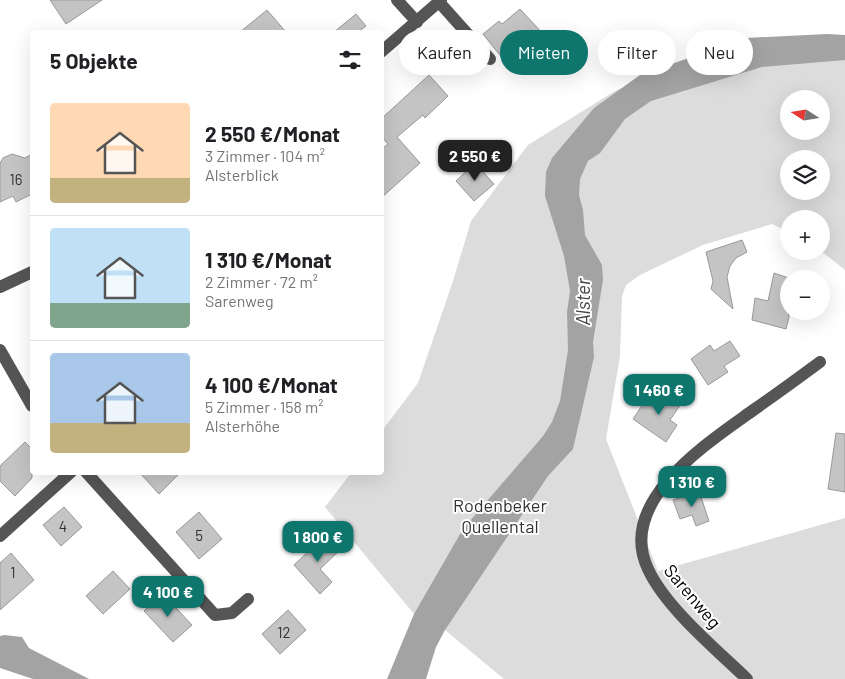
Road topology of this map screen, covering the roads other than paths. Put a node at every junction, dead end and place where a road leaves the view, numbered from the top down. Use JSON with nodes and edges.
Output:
{"nodes":[{"id":1,"x":397,"y":0,"type":"edge"},
{"id":2,"x":440,"y":1,"type":"edge"},
{"id":3,"x":417,"y":22,"type":"junction"},
{"id":4,"x":465,"y":30,"type":"edge"},
{"id":5,"x":384,"y":50,"type":"edge"},
{"id":6,"x":30,"y":273,"type":"edge"},
{"id":7,"x":0,"y":287,"type":"edge"},
{"id":8,"x":0,"y":350,"type":"edge"},
{"id":9,"x":820,"y":362,"type":"dead end"},
{"id":10,"x":30,"y":402,"type":"edge"},
{"id":11,"x":69,"y":475,"type":"edge"},
{"id":12,"x":89,"y":475,"type":"edge"},
{"id":13,"x":0,"y":536,"type":"edge"},
{"id":14,"x":248,"y":599,"type":"dead end"},
{"id":15,"x":747,"y":679,"type":"edge"}],
"edges":[{"from":1,"to":3,"type":"street"},
{"from":2,"to":3,"type":"street"},
{"from":2,"to":4,"type":"street"},
{"from":3,"to":5,"type":"street"},
{"from":6,"to":7,"type":"street"},
{"from":8,"to":10,"type":"street"},
{"from":9,"to":15,"type":"street","name":"Sarenweg"},
{"from":11,"to":13,"type":"street"},
{"from":12,"to":14,"type":"street"}]}
